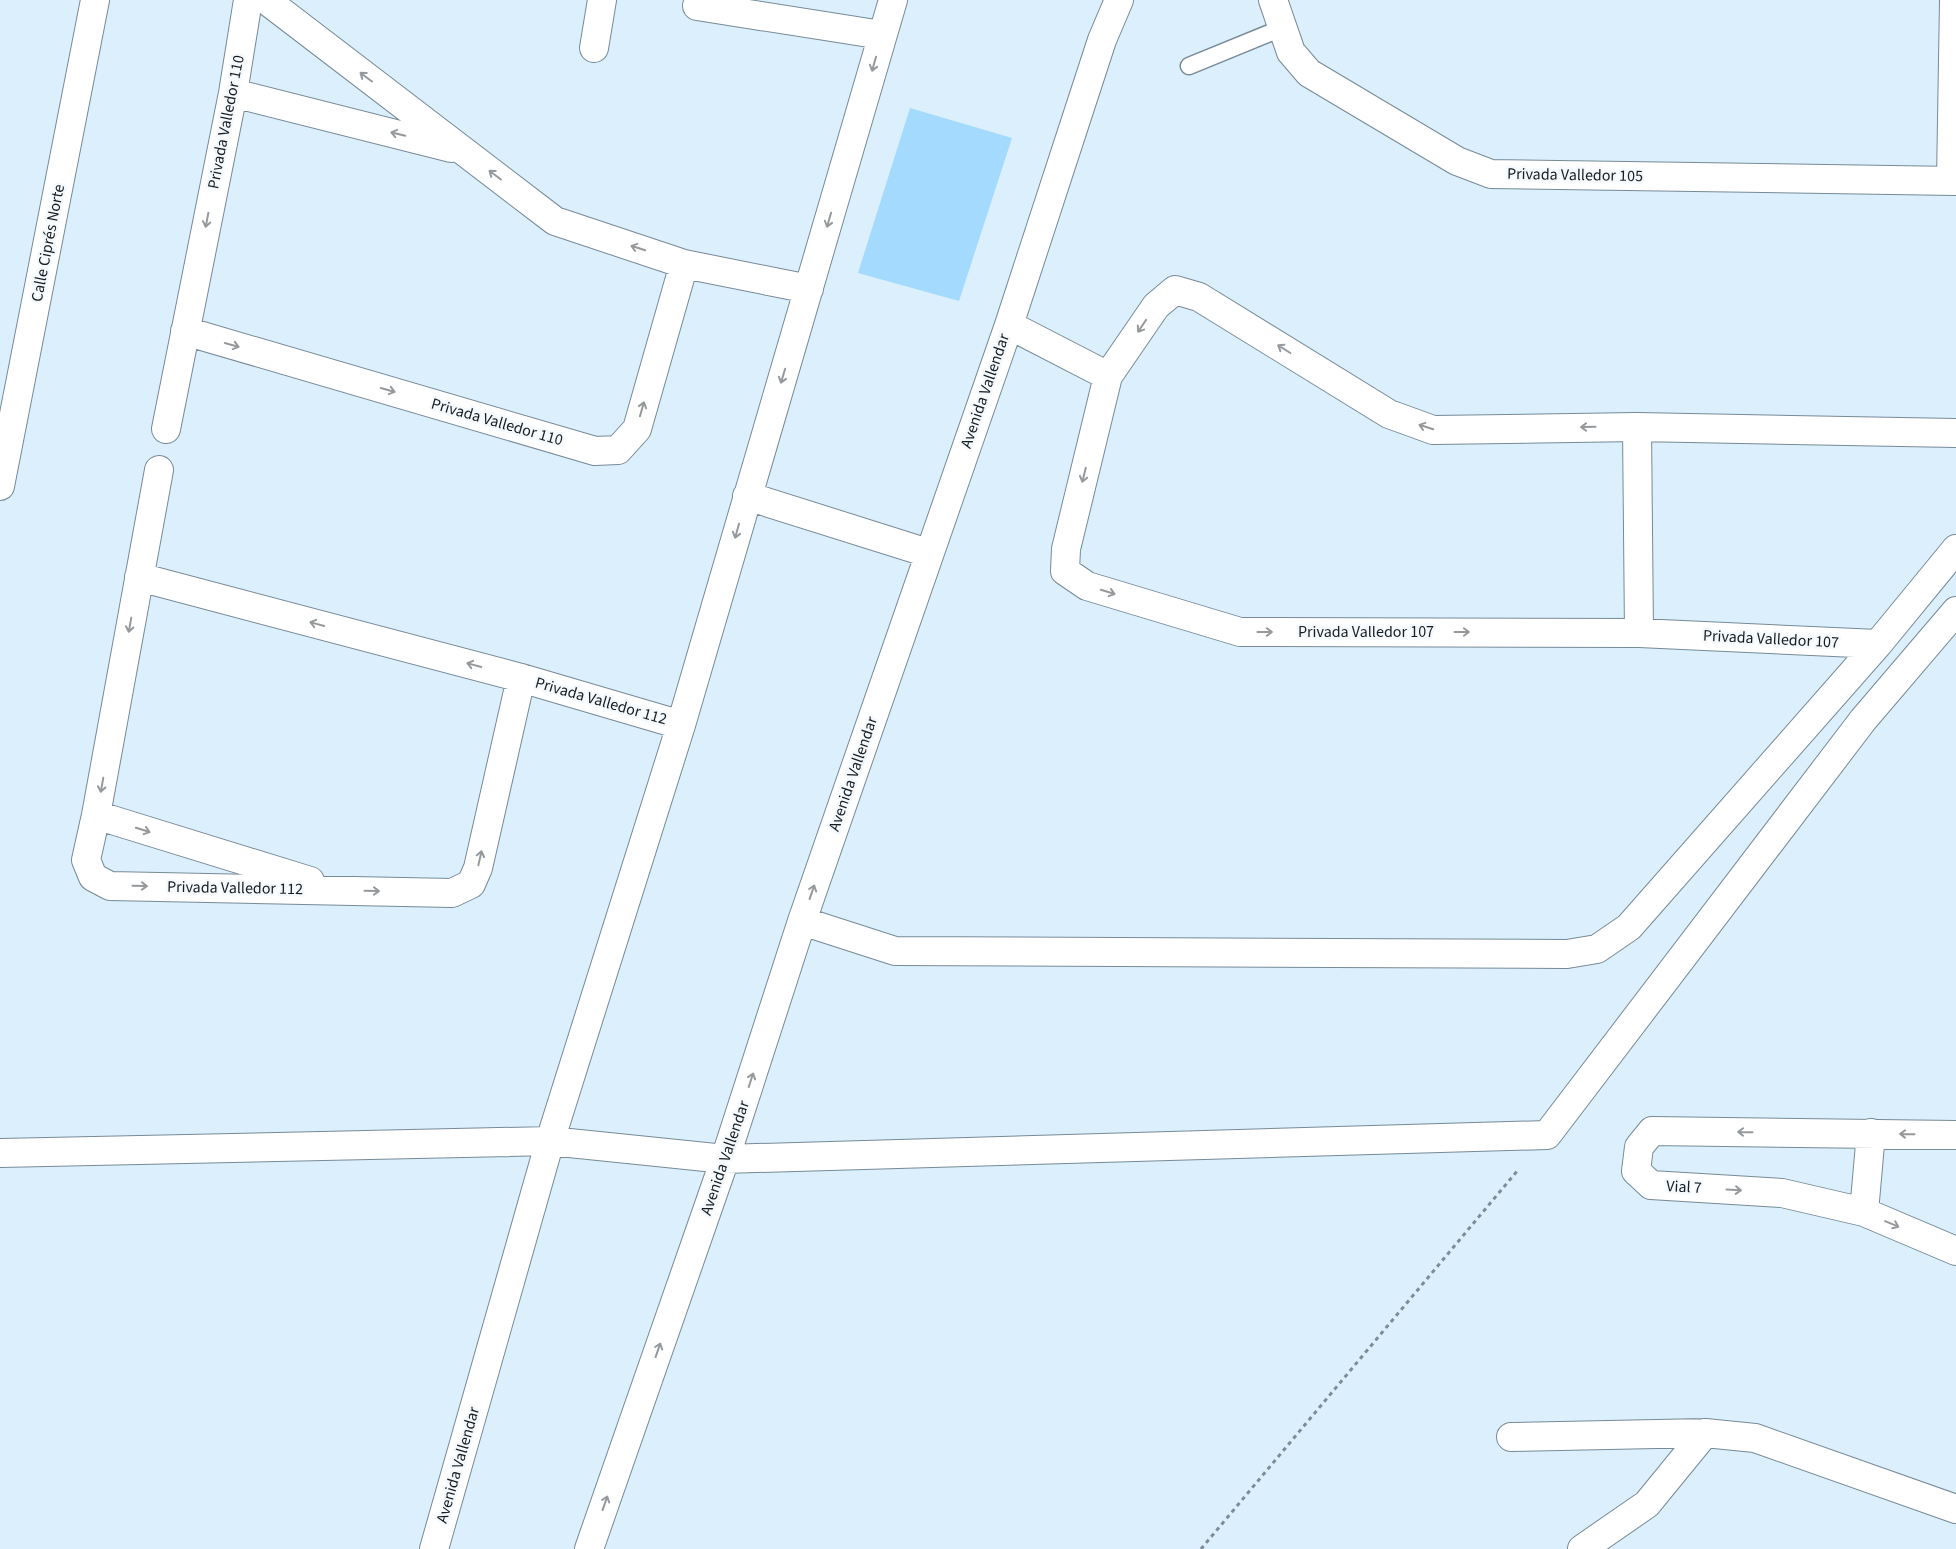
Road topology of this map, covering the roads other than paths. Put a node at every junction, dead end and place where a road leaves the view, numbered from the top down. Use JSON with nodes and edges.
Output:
{"nodes":[{"id":1,"x":95,"y":0,"type":"edge"},
{"id":2,"x":248,"y":0,"type":"edge"},
{"id":3,"x":266,"y":0,"type":"edge"},
{"id":4,"x":602,"y":0,"type":"edge"},
{"id":5,"x":893,"y":0,"type":"edge"},
{"id":6,"x":1119,"y":0,"type":"edge"},
{"id":7,"x":1273,"y":0,"type":"edge"},
{"id":8,"x":1954,"y":0,"type":"edge"},
{"id":9,"x":697,"y":6,"type":"dead end"},
{"id":10,"x":781,"y":9,"type":"edge"},
{"id":11,"x":1282,"y":28,"type":"junction"},
{"id":12,"x":882,"y":35,"type":"junction"},
{"id":13,"x":594,"y":48,"type":"dead end"},
{"id":14,"x":1189,"y":66,"type":"dead end"},
{"id":15,"x":233,"y":93,"type":"junction"},
{"id":16,"x":463,"y":150,"type":"junction"},
{"id":17,"x":1953,"y":182,"type":"edge"},
{"id":18,"x":684,"y":264,"type":"junction"},
{"id":19,"x":809,"y":289,"type":"junction"},
{"id":20,"x":1008,"y":325,"type":"junction"},
{"id":21,"x":185,"y":331,"type":"junction"},
{"id":22,"x":1108,"y":376,"type":"junction"},
{"id":23,"x":1637,"y":427,"type":"junction"},
{"id":24,"x":166,"y":429,"type":"dead end"},
{"id":25,"x":1956,"y":433,"type":"edge"},
{"id":26,"x":159,"y":470,"type":"dead end"},
{"id":27,"x":0,"y":486,"type":"edge"},
{"id":28,"x":747,"y":496,"type":"junction"},
{"id":29,"x":1956,"y":549,"type":"edge"},
{"id":30,"x":928,"y":553,"type":"junction"},
{"id":31,"x":138,"y":577,"type":"junction"},
{"id":32,"x":1956,"y":610,"type":"edge"},
{"id":33,"x":1639,"y":633,"type":"junction"},
{"id":34,"x":1878,"y":644,"type":"junction"},
{"id":35,"x":521,"y":678,"type":"junction"},
{"id":36,"x":681,"y":725,"type":"junction"},
{"id":37,"x":96,"y":815,"type":"junction"},
{"id":38,"x":341,"y":890,"type":"junction"},
{"id":39,"x":802,"y":921,"type":"junction"},
{"id":40,"x":1871,"y":1133,"type":"junction"},
{"id":41,"x":1956,"y":1135,"type":"edge"},
{"id":42,"x":550,"y":1141,"type":"junction"},
{"id":43,"x":0,"y":1153,"type":"edge"},
{"id":44,"x":725,"y":1159,"type":"junction"},
{"id":45,"x":1864,"y":1212,"type":"junction"},
{"id":46,"x":1956,"y":1251,"type":"edge"},
{"id":47,"x":1705,"y":1433,"type":"junction"},
{"id":48,"x":1511,"y":1437,"type":"dead end"},
{"id":49,"x":1956,"y":1509,"type":"edge"},
{"id":50,"x":434,"y":1549,"type":"edge"},
{"id":51,"x":589,"y":1549,"type":"edge"},
{"id":52,"x":1582,"y":1549,"type":"edge"}],
"edges":[{"from":1,"to":27,"type":"street","name":"Calle Ciprés Norte"},
{"from":2,"to":15,"type":"street","name":"Privada Valledor 110"},
{"from":16,"to":3,"type":"street","one_way":true},
{"from":4,"to":13,"type":"street"},
{"from":5,"to":12,"type":"street","name":"Avenida Vallendar"},
{"from":6,"to":20,"type":"street","name":"Avenida Vallendar"},
{"from":7,"to":11,"type":"street","name":"Privada Valledor 105"},
{"from":8,"to":17,"type":"street","name":"Privada Valledor 105"},
{"from":9,"to":10,"type":"street"},
{"from":10,"to":12,"type":"street"},
{"from":11,"to":14,"type":"lane"},
{"from":11,"to":17,"type":"street","name":"Privada Valledor 105"},
{"from":12,"to":19,"type":"street","name":"Avenida Vallendar","one_way":true},
{"from":16,"to":15,"type":"street","one_way":true},
{"from":15,"to":21,"type":"street","name":"Privada Valledor 110","one_way":true},
{"from":18,"to":16,"type":"street","one_way":true},
{"from":18,"to":19,"type":"street"},
{"from":21,"to":18,"type":"street","name":"Privada Valledor 110","one_way":true},
{"from":19,"to":28,"type":"street","name":"Avenida Vallendar","one_way":true},
{"from":20,"to":22,"type":"street"},
{"from":20,"to":30,"type":"street","name":"Avenida Vallendar"},
{"from":21,"to":24,"type":"street","name":"Privada Valledor 110"},
{"from":23,"to":22,"type":"street","name":"Privada Valledor 107","one_way":true},
{"from":22,"to":33,"type":"street","name":"Privada Valledor 107","one_way":true},
{"from":23,"to":25,"type":"street","name":"Privada Valledor 107"},
{"from":23,"to":33,"type":"street"},
{"from":26,"to":31,"type":"street","name":"Privada Valledor 112"},
{"from":28,"to":30,"type":"street"},
{"from":28,"to":36,"type":"street","name":"Avenida Vallendar","one_way":true},
{"from":29,"to":34,"type":"street","name":"Privada Valledor 107"},
{"from":39,"to":30,"type":"street","name":"Avenida Vallendar","one_way":true},
{"from":35,"to":31,"type":"street","name":"Privada Valledor 112","one_way":true},
{"from":31,"to":37,"type":"street","name":"Privada Valledor 112","one_way":true},
{"from":32,"to":44,"type":"street"},
{"from":33,"to":34,"type":"street","name":"Privada Valledor 107"},
{"from":34,"to":39,"type":"street","name":"Privada Valledor 107"},
{"from":35,"to":36,"type":"street","name":"Privada Valledor 112"},
{"from":38,"to":35,"type":"street","name":"Privada Valledor 112","one_way":true},
{"from":36,"to":42,"type":"street","name":"Avenida Vallendar"},
{"from":37,"to":38,"type":"street","one_way":true},
{"from":37,"to":38,"type":"street","name":"Privada Valledor 112","one_way":true},
{"from":44,"to":39,"type":"street","name":"Avenida Vallendar","one_way":true},
{"from":41,"to":40,"type":"street","name":"Vial 7","one_way":true},
{"from":40,"to":45,"type":"street"},
{"from":40,"to":45,"type":"street","name":"Vial 7","one_way":true},
{"from":42,"to":43,"type":"street"},
{"from":42,"to":44,"type":"street"},
{"from":42,"to":50,"type":"street","name":"Avenida Vallendar"},
{"from":51,"to":44,"type":"street","name":"Avenida Vallendar","one_way":true},
{"from":45,"to":46,"type":"street","name":"Vial 7","one_way":true},
{"from":47,"to":48,"type":"street"},
{"from":47,"to":49,"type":"street"},
{"from":47,"to":52,"type":"street"}]}
